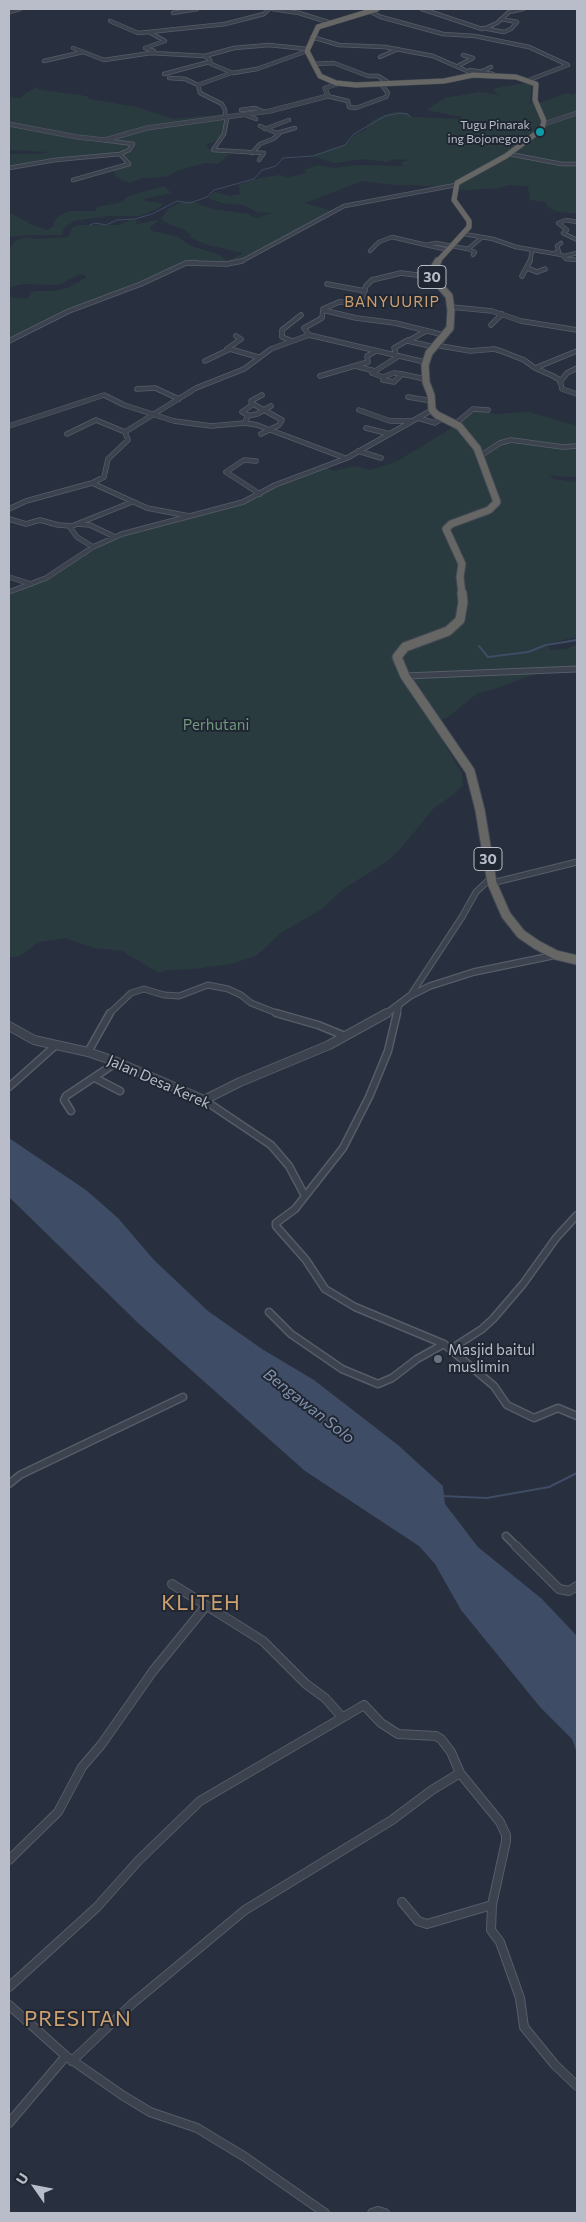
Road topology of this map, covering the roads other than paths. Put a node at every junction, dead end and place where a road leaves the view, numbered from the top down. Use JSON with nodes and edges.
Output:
{"nodes":[{"id":1,"x":20,"y":9,"type":"edge"},
{"id":2,"x":197,"y":9,"type":"edge"},
{"id":3,"x":271,"y":9,"type":"edge"},
{"id":4,"x":376,"y":9,"type":"edge"},
{"id":5,"x":422,"y":9,"type":"edge"},
{"id":6,"x":523,"y":9,"type":"edge"},
{"id":7,"x":369,"y":11,"type":"junction"},
{"id":8,"x":9,"y":12,"type":"edge"},
{"id":9,"x":173,"y":13,"type":"dead end"},
{"id":10,"x":501,"y":19,"type":"junction"},
{"id":11,"x":110,"y":21,"type":"dead end"},
{"id":12,"x":328,"y":22,"type":"junction"},
{"id":13,"x":484,"y":28,"type":"junction"},
{"id":14,"x":149,"y":32,"type":"junction"},
{"id":15,"x":312,"y":37,"type":"junction"},
{"id":16,"x":485,"y":38,"type":"junction"},
{"id":17,"x":74,"y":48,"type":"dead end"},
{"id":18,"x":399,"y":49,"type":"junction"},
{"id":19,"x":307,"y":50,"type":"junction"},
{"id":20,"x":83,"y":52,"type":"junction"},
{"id":21,"x":156,"y":53,"type":"junction"},
{"id":22,"x":205,"y":56,"type":"junction"},
{"id":23,"x":463,"y":56,"type":"dead end"},
{"id":24,"x":380,"y":57,"type":"dead end"},
{"id":25,"x":44,"y":60,"type":"dead end"},
{"id":26,"x":104,"y":60,"type":"junction"},
{"id":27,"x":98,"y":62,"type":"dead end"},
{"id":28,"x":209,"y":62,"type":"junction"},
{"id":29,"x":313,"y":64,"type":"junction"},
{"id":30,"x":458,"y":66,"type":"junction"},
{"id":31,"x":492,"y":67,"type":"dead end"},
{"id":32,"x":233,"y":73,"type":"junction"},
{"id":33,"x":164,"y":74,"type":"dead end"},
{"id":34,"x":478,"y":74,"type":"junction"},
{"id":35,"x":169,"y":78,"type":"dead end"},
{"id":36,"x":529,"y":80,"type":"junction"},
{"id":37,"x":340,"y":83,"type":"junction"},
{"id":38,"x":389,"y":83,"type":"junction"},
{"id":39,"x":380,"y":84,"type":"junction"},
{"id":40,"x":198,"y":85,"type":"junction"},
{"id":41,"x":327,"y":96,"type":"junction"},
{"id":42,"x":241,"y":110,"type":"dead end"},
{"id":43,"x":264,"y":112,"type":"junction"},
{"id":44,"x":577,"y":113,"type":"edge"},
{"id":45,"x":245,"y":115,"type":"junction"},
{"id":46,"x":226,"y":118,"type":"junction"},
{"id":47,"x":256,"y":119,"type":"dead end"},
{"id":48,"x":289,"y":120,"type":"dead end"},
{"id":49,"x":544,"y":124,"type":"junction"},
{"id":50,"x":9,"y":125,"type":"edge"},
{"id":51,"x":260,"y":126,"type":"dead end"},
{"id":52,"x":265,"y":128,"type":"junction"},
{"id":53,"x":295,"y":128,"type":"dead end"},
{"id":54,"x":277,"y":133,"type":"junction"},
{"id":55,"x":100,"y":140,"type":"junction"},
{"id":56,"x":252,"y":153,"type":"junction"},
{"id":57,"x":120,"y":154,"type":"junction"},
{"id":58,"x":510,"y":154,"type":"junction"},
{"id":59,"x":259,"y":160,"type":"dead end"},
{"id":60,"x":577,"y":164,"type":"edge"},
{"id":61,"x":9,"y":168,"type":"edge"},
{"id":62,"x":73,"y":180,"type":"dead end"},
{"id":63,"x":456,"y":185,"type":"junction"},
{"id":64,"x":577,"y":222,"type":"edge"},
{"id":65,"x":464,"y":234,"type":"junction"},
{"id":66,"x":481,"y":238,"type":"junction"},
{"id":67,"x":577,"y":240,"type":"edge"},
{"id":68,"x":561,"y":243,"type":"dead end"},
{"id":69,"x":451,"y":248,"type":"junction"},
{"id":70,"x":468,"y":249,"type":"junction"},
{"id":71,"x":532,"y":250,"type":"junction"},
{"id":72,"x":370,"y":251,"type":"dead end"},
{"id":73,"x":577,"y":253,"type":"edge"},
{"id":74,"x":554,"y":254,"type":"junction"},
{"id":75,"x":473,"y":255,"type":"dead end"},
{"id":76,"x":565,"y":256,"type":"junction"},
{"id":77,"x":551,"y":259,"type":"dead end"},
{"id":78,"x":577,"y":260,"type":"edge"},
{"id":79,"x":527,"y":268,"type":"junction"},
{"id":80,"x":545,"y":269,"type":"dead end"},
{"id":81,"x":522,"y":276,"type":"dead end"},
{"id":82,"x":432,"y":278,"type":"junction"},
{"id":83,"x":327,"y":284,"type":"dead end"},
{"id":84,"x":366,"y":291,"type":"junction"},
{"id":85,"x":451,"y":307,"type":"junction"},
{"id":86,"x":323,"y":310,"type":"junction"},
{"id":87,"x":502,"y":314,"type":"junction"},
{"id":88,"x":301,"y":315,"type":"dead end"},
{"id":89,"x":491,"y":325,"type":"dead end"},
{"id":90,"x":577,"y":330,"type":"edge"},
{"id":91,"x":426,"y":331,"type":"junction"},
{"id":92,"x":309,"y":335,"type":"junction"},
{"id":93,"x":444,"y":335,"type":"junction"},
{"id":94,"x":236,"y":336,"type":"dead end"},
{"id":95,"x":9,"y":340,"type":"edge"},
{"id":96,"x":408,"y":340,"type":"junction"},
{"id":97,"x":292,"y":341,"type":"junction"},
{"id":98,"x":435,"y":346,"type":"junction"},
{"id":99,"x":226,"y":350,"type":"junction"},
{"id":100,"x":376,"y":351,"type":"junction"},
{"id":101,"x":577,"y":351,"type":"edge"},
{"id":102,"x":398,"y":356,"type":"junction"},
{"id":103,"x":258,"y":357,"type":"junction"},
{"id":104,"x":205,"y":361,"type":"dead end"},
{"id":105,"x":425,"y":362,"type":"junction"},
{"id":106,"x":353,"y":365,"type":"junction"},
{"id":107,"x":535,"y":368,"type":"junction"},
{"id":108,"x":577,"y":368,"type":"edge"},
{"id":109,"x":376,"y":371,"type":"junction"},
{"id":110,"x":402,"y":374,"type":"junction"},
{"id":111,"x":320,"y":376,"type":"dead end"},
{"id":112,"x":425,"y":379,"type":"junction"},
{"id":113,"x":383,"y":380,"type":"dead end"},
{"id":114,"x":560,"y":382,"type":"junction"},
{"id":115,"x":137,"y":389,"type":"dead end"},
{"id":116,"x":577,"y":394,"type":"edge"},
{"id":117,"x":262,"y":395,"type":"dead end"},
{"id":118,"x":408,"y":397,"type":"dead end"},
{"id":119,"x":179,"y":399,"type":"junction"},
{"id":120,"x":432,"y":401,"type":"junction"},
{"id":121,"x":253,"y":404,"type":"junction"},
{"id":122,"x":271,"y":406,"type":"dead end"},
{"id":123,"x":265,"y":409,"type":"junction"},
{"id":124,"x":359,"y":410,"type":"dead end"},
{"id":125,"x":432,"y":410,"type":"junction"},
{"id":126,"x":488,"y":410,"type":"dead end"},
{"id":127,"x":154,"y":415,"type":"junction"},
{"id":128,"x":247,"y":416,"type":"junction"},
{"id":129,"x":418,"y":418,"type":"junction"},
{"id":130,"x":443,"y":418,"type":"junction"},
{"id":131,"x":413,"y":421,"type":"junction"},
{"id":132,"x":245,"y":423,"type":"junction"},
{"id":133,"x":455,"y":424,"type":"junction"},
{"id":134,"x":9,"y":426,"type":"edge"},
{"id":135,"x":366,"y":428,"type":"dead end"},
{"id":136,"x":270,"y":429,"type":"junction"},
{"id":137,"x":125,"y":432,"type":"junction"},
{"id":138,"x":67,"y":434,"type":"dead end"},
{"id":139,"x":261,"y":434,"type":"dead end"},
{"id":140,"x":390,"y":434,"type":"junction"},
{"id":141,"x":577,"y":446,"type":"edge"},
{"id":142,"x":358,"y":451,"type":"junction"},
{"id":143,"x":480,"y":456,"type":"junction"},
{"id":144,"x":347,"y":458,"type":"junction"},
{"id":145,"x":380,"y":458,"type":"dead end"},
{"id":146,"x":256,"y":462,"type":"dead end"},
{"id":147,"x":92,"y":483,"type":"junction"},
{"id":148,"x":260,"y":494,"type":"junction"},
{"id":149,"x":132,"y":502,"type":"junction"},
{"id":150,"x":9,"y":509,"type":"edge"},
{"id":151,"x":189,"y":516,"type":"junction"},
{"id":152,"x":9,"y":519,"type":"edge"},
{"id":153,"x":77,"y":524,"type":"junction"},
{"id":154,"x":68,"y":526,"type":"junction"},
{"id":155,"x":115,"y":537,"type":"junction"},
{"id":156,"x":93,"y":547,"type":"junction"},
{"id":157,"x":9,"y":576,"type":"edge"},
{"id":158,"x":31,"y":584,"type":"junction"},
{"id":159,"x":9,"y":592,"type":"edge"},
{"id":160,"x":577,"y":669,"type":"edge"},
{"id":161,"x":405,"y":676,"type":"junction"},
{"id":162,"x":577,"y":862,"type":"edge"},
{"id":163,"x":492,"y":880,"type":"junction"},
{"id":164,"x":556,"y":955,"type":"junction"},
{"id":165,"x":577,"y":960,"type":"edge"},
{"id":166,"x":410,"y":996,"type":"junction"},
{"id":167,"x":399,"y":1005,"type":"junction"},
{"id":168,"x":9,"y":1026,"type":"edge"},
{"id":169,"x":345,"y":1036,"type":"junction"},
{"id":170,"x":56,"y":1045,"type":"junction"},
{"id":171,"x":88,"y":1052,"type":"junction"},
{"id":172,"x":117,"y":1062,"type":"junction"},
{"id":173,"x":95,"y":1078,"type":"junction"},
{"id":174,"x":9,"y":1087,"type":"edge"},
{"id":175,"x":120,"y":1091,"type":"dead end"},
{"id":176,"x":204,"y":1100,"type":"junction"},
{"id":177,"x":71,"y":1111,"type":"dead end"},
{"id":178,"x":305,"y":1196,"type":"junction"},
{"id":179,"x":577,"y":1216,"type":"edge"},
{"id":180,"x":269,"y":1312,"type":"dead end"},
{"id":181,"x":444,"y":1344,"type":"junction"},
{"id":182,"x":450,"y":1349,"type":"junction"},
{"id":183,"x":183,"y":1397,"type":"dead end"},
{"id":184,"x":577,"y":1416,"type":"edge"},
{"id":185,"x":9,"y":1484,"type":"edge"},
{"id":186,"x":506,"y":1536,"type":"dead end"},
{"id":187,"x":172,"y":1584,"type":"dead end"},
{"id":188,"x":577,"y":1586,"type":"edge"},
{"id":189,"x":206,"y":1606,"type":"junction"},
{"id":190,"x":342,"y":1717,"type":"junction"},
{"id":191,"x":460,"y":1773,"type":"junction"},
{"id":192,"x":9,"y":1860,"type":"edge"},
{"id":193,"x":402,"y":1902,"type":"dead end"},
{"id":194,"x":492,"y":1905,"type":"junction"},
{"id":195,"x":9,"y":1987,"type":"edge"},
{"id":196,"x":9,"y":2005,"type":"edge"},
{"id":197,"x":69,"y":2058,"type":"junction"},
{"id":198,"x":577,"y":2086,"type":"edge"},
{"id":199,"x":9,"y":2123,"type":"edge"},
{"id":200,"x":325,"y":2213,"type":"edge"},
{"id":201,"x":372,"y":2213,"type":"edge"},
{"id":202,"x":385,"y":2213,"type":"edge"}],
"edges":[{"from":1,"to":8,"type":"street"},
{"from":2,"to":9,"type":"street"},
{"from":3,"to":12,"type":"street"},
{"from":3,"to":14,"type":"street"},
{"from":4,"to":7,"type":"highway"},
{"from":5,"to":13,"type":"street"},
{"from":6,"to":10,"type":"street"},
{"from":7,"to":12,"type":"highway"},
{"from":7,"to":16,"type":"street"},
{"from":10,"to":13,"type":"street"},
{"from":10,"to":13,"type":"street"},
{"from":11,"to":14,"type":"street"},
{"from":12,"to":15,"type":"highway"},
{"from":13,"to":16,"type":"street"},
{"from":14,"to":21,"type":"street"},
{"from":15,"to":18,"type":"street"},
{"from":15,"to":19,"type":"highway"},
{"from":16,"to":36,"type":"street"},
{"from":17,"to":20,"type":"street"},
{"from":18,"to":24,"type":"street"},
{"from":18,"to":30,"type":"street"},
{"from":19,"to":22,"type":"street"},
{"from":19,"to":29,"type":"highway"},
{"from":19,"to":32,"type":"street"},
{"from":20,"to":25,"type":"street"},
{"from":20,"to":26,"type":"street"},
{"from":21,"to":22,"type":"street"},
{"from":21,"to":26,"type":"street"},
{"from":22,"to":28,"type":"street"},
{"from":23,"to":30,"type":"street"},
{"from":26,"to":27,"type":"street"},
{"from":28,"to":32,"type":"street"},
{"from":28,"to":33,"type":"street"},
{"from":29,"to":37,"type":"highway"},
{"from":29,"to":38,"type":"street"},
{"from":30,"to":34,"type":"street"},
{"from":31,"to":34,"type":"street"},
{"from":32,"to":40,"type":"street"},
{"from":34,"to":36,"type":"highway"},
{"from":34,"to":38,"type":"highway"},
{"from":35,"to":40,"type":"street"},
{"from":36,"to":49,"type":"highway"},
{"from":37,"to":39,"type":"highway"},
{"from":37,"to":41,"type":"street"},
{"from":38,"to":39,"type":"highway"},
{"from":39,"to":41,"type":"street"},
{"from":40,"to":46,"type":"street"},
{"from":41,"to":43,"type":"street"},
{"from":42,"to":43,"type":"street"},
{"from":43,"to":45,"type":"street"},
{"from":44,"to":49,"type":"street"},
{"from":45,"to":46,"type":"street"},
{"from":45,"to":47,"type":"street"},
{"from":46,"to":55,"type":"street"},
{"from":46,"to":56,"type":"street"},
{"from":48,"to":52,"type":"street"},
{"from":49,"to":58,"type":"highway"},
{"from":50,"to":55,"type":"street"},
{"from":51,"to":52,"type":"street"},
{"from":52,"to":54,"type":"street"},
{"from":53,"to":54,"type":"street"},
{"from":54,"to":56,"type":"street"},
{"from":55,"to":57,"type":"street"},
{"from":56,"to":59,"type":"street"},
{"from":57,"to":61,"type":"street"},
{"from":57,"to":62,"type":"street"},
{"from":58,"to":60,"type":"street"},
{"from":58,"to":63,"type":"highway"},
{"from":63,"to":65,"type":"highway"},
{"from":63,"to":95,"type":"street"},
{"from":64,"to":67,"type":"street"},
{"from":65,"to":66,"type":"street"},
{"from":65,"to":69,"type":"highway","number":"30"},
{"from":66,"to":70,"type":"street"},
{"from":66,"to":71,"type":"street"},
{"from":68,"to":74,"type":"street"},
{"from":69,"to":70,"type":"street"},
{"from":69,"to":72,"type":"street"},
{"from":69,"to":82,"type":"highway","number":"30"},
{"from":70,"to":75,"type":"street"},
{"from":71,"to":74,"type":"street"},
{"from":71,"to":79,"type":"street"},
{"from":73,"to":76,"type":"street"},
{"from":74,"to":76,"type":"street"},
{"from":74,"to":77,"type":"street"},
{"from":76,"to":78,"type":"street"},
{"from":79,"to":80,"type":"street"},
{"from":79,"to":81,"type":"street"},
{"from":82,"to":84,"type":"street"},
{"from":82,"to":85,"type":"highway","number":"30"},
{"from":83,"to":84,"type":"street"},
{"from":84,"to":86,"type":"street"},
{"from":85,"to":87,"type":"street"},
{"from":85,"to":93,"type":"highway","number":"30"},
{"from":86,"to":91,"type":"street"},
{"from":86,"to":92,"type":"street"},
{"from":87,"to":89,"type":"street"},
{"from":87,"to":90,"type":"street"},
{"from":88,"to":97,"type":"street"},
{"from":91,"to":93,"type":"street"},
{"from":91,"to":96,"type":"street"},
{"from":92,"to":97,"type":"street"},
{"from":92,"to":100,"type":"street"},
{"from":93,"to":98,"type":"highway","number":"30"},
{"from":94,"to":99,"type":"street"},
{"from":96,"to":98,"type":"street"},
{"from":96,"to":102,"type":"street"},
{"from":97,"to":103,"type":"street"},
{"from":98,"to":105,"type":"highway","number":"30"},
{"from":98,"to":107,"type":"street"},
{"from":99,"to":103,"type":"street"},
{"from":99,"to":104,"type":"street"},
{"from":100,"to":102,"type":"street"},
{"from":100,"to":106,"type":"street"},
{"from":101,"to":107,"type":"street"},
{"from":102,"to":105,"type":"street"},
{"from":102,"to":109,"type":"street"},
{"from":103,"to":119,"type":"street"},
{"from":105,"to":112,"type":"highway"},
{"from":106,"to":109,"type":"street"},
{"from":106,"to":111,"type":"street"},
{"from":107,"to":114,"type":"street"},
{"from":108,"to":114,"type":"street"},
{"from":109,"to":110,"type":"street"},
{"from":110,"to":112,"type":"street"},
{"from":110,"to":113,"type":"street"},
{"from":112,"to":120,"type":"highway"},
{"from":114,"to":116,"type":"street"},
{"from":115,"to":119,"type":"street"},
{"from":117,"to":121,"type":"street"},
{"from":118,"to":120,"type":"street"},
{"from":119,"to":127,"type":"street"},
{"from":120,"to":125,"type":"highway"},
{"from":121,"to":123,"type":"street"},
{"from":121,"to":128,"type":"street"},
{"from":122,"to":123,"type":"street"},
{"from":123,"to":128,"type":"street"},
{"from":123,"to":136,"type":"street"},
{"from":124,"to":131,"type":"street"},
{"from":125,"to":129,"type":"street"},
{"from":125,"to":130,"type":"highway","number":"30"},
{"from":126,"to":133,"type":"street"},
{"from":127,"to":132,"type":"street"},
{"from":127,"to":134,"type":"street"},
{"from":127,"to":137,"type":"street"},
{"from":128,"to":132,"type":"street"},
{"from":129,"to":130,"type":"street"},
{"from":129,"to":131,"type":"street"},
{"from":130,"to":133,"type":"highway","number":"30"},
{"from":131,"to":140,"type":"street"},
{"from":132,"to":136,"type":"street"},
{"from":133,"to":143,"type":"highway","number":"30"},
{"from":135,"to":140,"type":"street"},
{"from":136,"to":139,"type":"street"},
{"from":136,"to":144,"type":"street"},
{"from":137,"to":138,"type":"street"},
{"from":137,"to":147,"type":"street"},
{"from":140,"to":142,"type":"street"},
{"from":141,"to":143,"type":"street"},
{"from":142,"to":144,"type":"street"},
{"from":142,"to":145,"type":"street"},
{"from":143,"to":161,"type":"highway","number":"30"},
{"from":144,"to":148,"type":"street"},
{"from":146,"to":148,"type":"street"},
{"from":147,"to":149,"type":"street"},
{"from":147,"to":150,"type":"street"},
{"from":148,"to":151,"type":"street"},
{"from":149,"to":151,"type":"street"},
{"from":149,"to":153,"type":"street"},
{"from":151,"to":155,"type":"street"},
{"from":152,"to":154,"type":"street"},
{"from":153,"to":154,"type":"street"},
{"from":153,"to":155,"type":"street"},
{"from":154,"to":156,"type":"street"},
{"from":155,"to":156,"type":"street"},
{"from":156,"to":158,"type":"street"},
{"from":157,"to":158,"type":"street"},
{"from":158,"to":159,"type":"street"},
{"from":160,"to":161,"type":"street"},
{"from":161,"to":163,"type":"highway","number":"30"},
{"from":162,"to":163,"type":"street"},
{"from":163,"to":164,"type":"highway","number":"30"},
{"from":163,"to":166,"type":"street"},
{"from":164,"to":165,"type":"highway","number":"30"},
{"from":164,"to":166,"type":"street"},
{"from":166,"to":167,"type":"street"},
{"from":167,"to":169,"type":"street"},
{"from":167,"to":178,"type":"street"},
{"from":168,"to":170,"type":"street","name":"Jalan Desa Kerek"},
{"from":169,"to":171,"type":"street"},
{"from":169,"to":176,"type":"street"},
{"from":170,"to":171,"type":"street","name":"Jalan Desa Kerek"},
{"from":170,"to":174,"type":"street"},
{"from":171,"to":172,"type":"street","name":"Jalan Desa Kerek"},
{"from":172,"to":173,"type":"street"},
{"from":172,"to":176,"type":"street","name":"Jalan Desa Kerek"},
{"from":173,"to":175,"type":"street"},
{"from":173,"to":177,"type":"street"},
{"from":176,"to":178,"type":"street","name":"Jalan Desa Kerek"},
{"from":178,"to":181,"type":"street"},
{"from":179,"to":182,"type":"street"},
{"from":180,"to":181,"type":"street"},
{"from":181,"to":182,"type":"street"},
{"from":182,"to":184,"type":"street"},
{"from":183,"to":185,"type":"street"},
{"from":186,"to":188,"type":"street"},
{"from":187,"to":189,"type":"street"},
{"from":189,"to":190,"type":"street"},
{"from":189,"to":192,"type":"street"},
{"from":190,"to":191,"type":"street"},
{"from":190,"to":195,"type":"street"},
{"from":191,"to":194,"type":"street"},
{"from":191,"to":197,"type":"street"},
{"from":193,"to":194,"type":"street"},
{"from":194,"to":198,"type":"street"},
{"from":196,"to":197,"type":"street"},
{"from":197,"to":199,"type":"street"},
{"from":197,"to":200,"type":"street"},
{"from":201,"to":202,"type":"street"}]}
